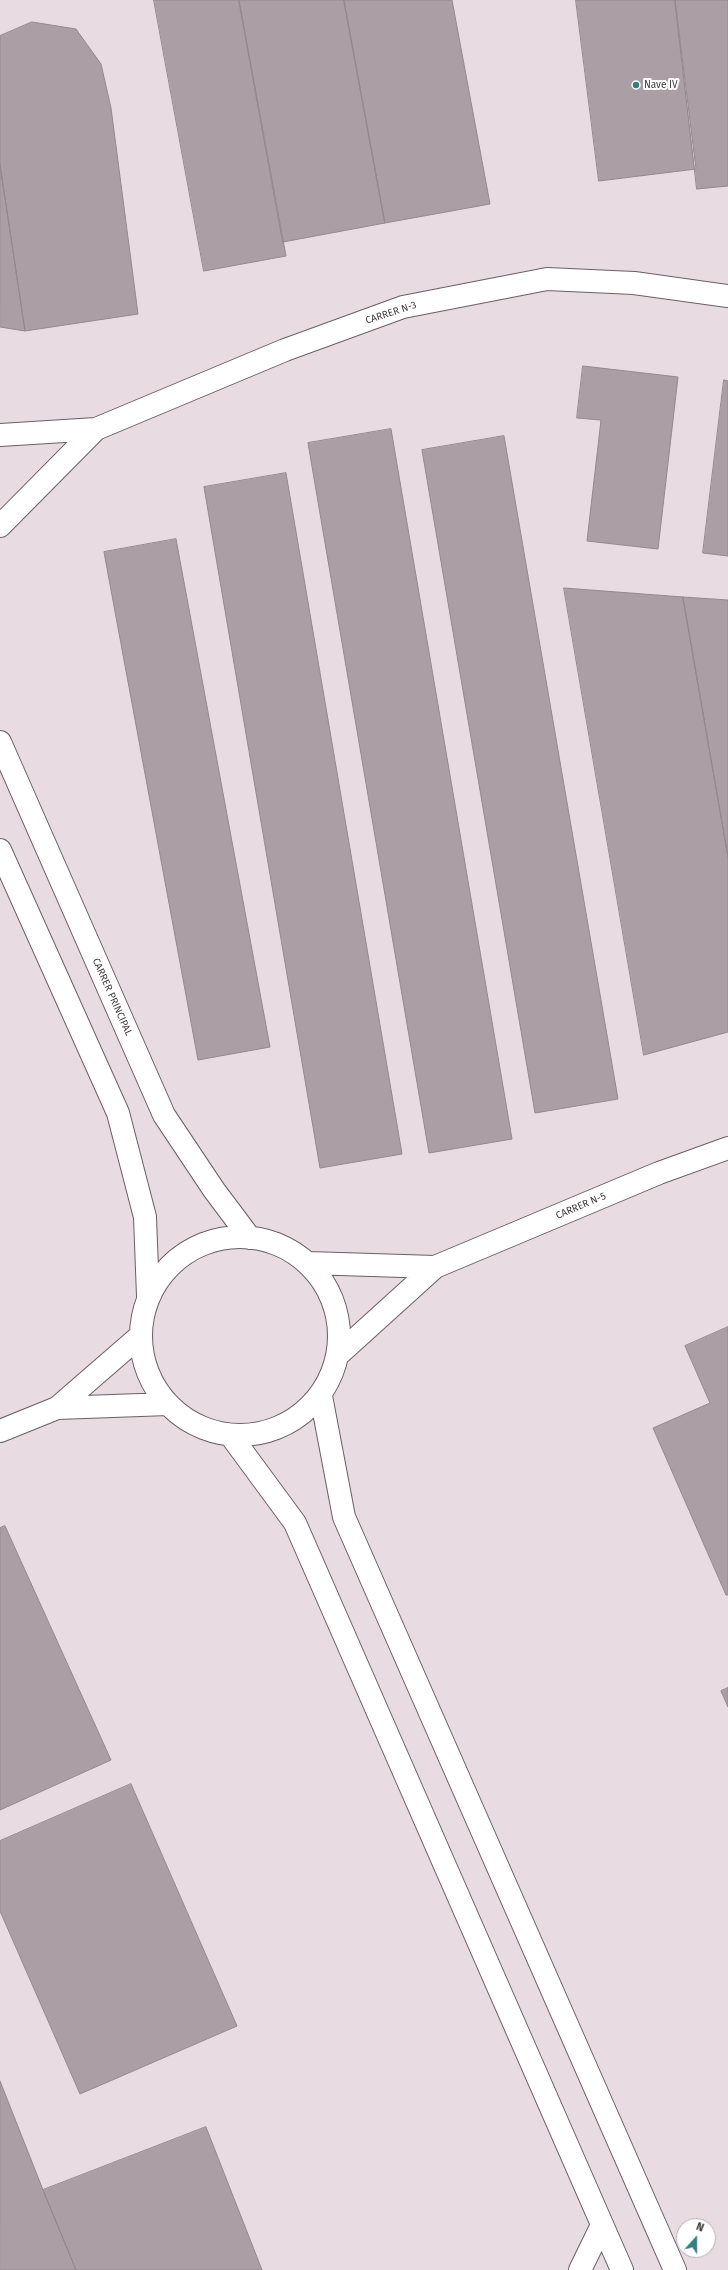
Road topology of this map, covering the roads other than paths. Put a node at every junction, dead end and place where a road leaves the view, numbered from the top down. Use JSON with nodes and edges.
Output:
{"nodes":[{"id":1,"x":728,"y":296,"type":"edge"},
{"id":2,"x":96,"y":429,"type":"junction"},
{"id":3,"x":0,"y":435,"type":"edge"},
{"id":4,"x":0,"y":526,"type":"edge"},
{"id":5,"x":0,"y":742,"type":"edge"},
{"id":6,"x":0,"y":850,"type":"edge"},
{"id":7,"x":728,"y":1148,"type":"edge"},
{"id":8,"x":250,"y":1238,"type":"junction"},
{"id":9,"x":308,"y":1262,"type":"junction"},
{"id":10,"x":434,"y":1267,"type":"junction"},
{"id":11,"x":148,"y":1296,"type":"junction"},
{"id":12,"x":140,"y":1336,"type":"junction"},
{"id":13,"x":340,"y":1353,"type":"junction"},
{"id":14,"x":321,"y":1396,"type":"junction"},
{"id":15,"x":168,"y":1404,"type":"junction"},
{"id":16,"x":58,"y":1408,"type":"junction"},
{"id":17,"x":0,"y":1431,"type":"edge"},
{"id":18,"x":231,"y":1436,"type":"junction"},
{"id":19,"x":602,"y":2224,"type":"junction"},
{"id":20,"x":580,"y":2270,"type":"edge"},
{"id":21,"x":622,"y":2270,"type":"edge"},
{"id":22,"x":675,"y":2270,"type":"edge"}],
"edges":[{"from":1,"to":2,"type":"street","name":"CARRER N-3"},
{"from":2,"to":3,"type":"street"},
{"from":2,"to":4,"type":"street"},
{"from":5,"to":8,"type":"street","name":"CARRER PRINCIPAL"},
{"from":6,"to":11,"type":"street"},
{"from":7,"to":10,"type":"street","name":"CARRER N-5"},
{"from":8,"to":9,"type":"street"},
{"from":8,"to":11,"type":"street"},
{"from":9,"to":10,"type":"street"},
{"from":9,"to":13,"type":"street"},
{"from":10,"to":13,"type":"street"},
{"from":11,"to":12,"type":"street"},
{"from":12,"to":15,"type":"street"},
{"from":12,"to":16,"type":"street"},
{"from":13,"to":14,"type":"street"},
{"from":14,"to":18,"type":"street"},
{"from":14,"to":22,"type":"street"},
{"from":15,"to":16,"type":"street"},
{"from":15,"to":18,"type":"street"},
{"from":16,"to":17,"type":"street"},
{"from":18,"to":19,"type":"street"},
{"from":19,"to":20,"type":"street"},
{"from":19,"to":21,"type":"street"}]}
